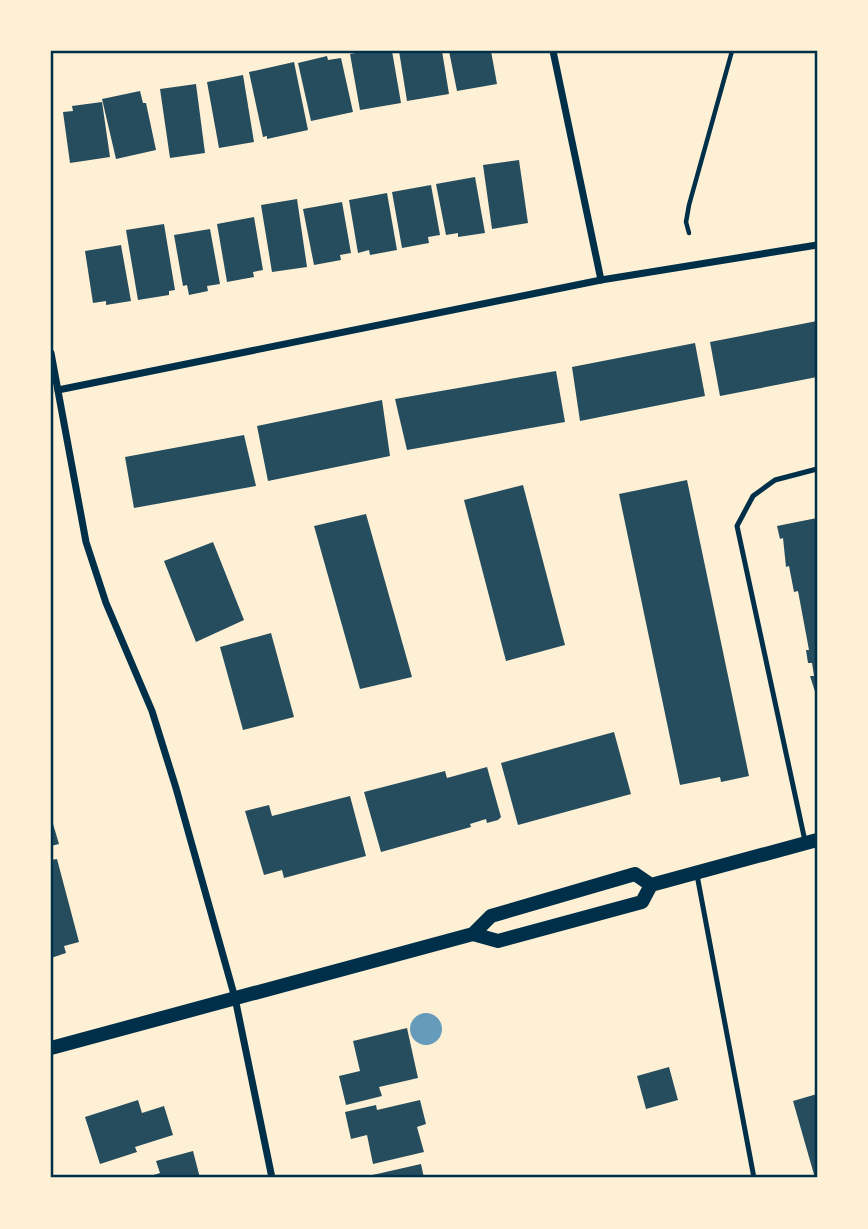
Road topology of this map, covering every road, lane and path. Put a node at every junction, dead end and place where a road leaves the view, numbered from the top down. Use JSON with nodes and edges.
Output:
{"nodes":[{"id":1,"x":553,"y":51,"type":"edge"},
{"id":2,"x":732,"y":51,"type":"edge"},
{"id":3,"x":689,"y":233,"type":"dead end"},
{"id":4,"x":817,"y":245,"type":"edge"},
{"id":5,"x":601,"y":280,"type":"junction"},
{"id":6,"x":51,"y":353,"type":"edge"},
{"id":7,"x":58,"y":390,"type":"junction"},
{"id":8,"x":817,"y":469,"type":"edge"},
{"id":9,"x":811,"y":841,"type":"edge"},
{"id":10,"x":697,"y":872,"type":"junction"},
{"id":11,"x":651,"y":885,"type":"junction"},
{"id":12,"x":473,"y":934,"type":"junction"},
{"id":13,"x":235,"y":998,"type":"junction"},
{"id":14,"x":51,"y":1048,"type":"edge"},
{"id":15,"x":272,"y":1178,"type":"edge"},
{"id":16,"x":754,"y":1178,"type":"edge"}],
"edges":[{"from":1,"to":5,"type":"street"},
{"from":2,"to":3,"type":"path"},
{"from":4,"to":5,"type":"street"},
{"from":5,"to":7,"type":"street"},
{"from":6,"to":7,"type":"street"},
{"from":7,"to":13,"type":"street"},
{"from":8,"to":9,"type":"lane"},
{"from":9,"to":10,"type":"main road"},
{"from":10,"to":11,"type":"main road"},
{"from":10,"to":16,"type":"lane"},
{"from":11,"to":12,"type":"main road"},
{"from":11,"to":12,"type":"main road"},
{"from":12,"to":13,"type":"main road"},
{"from":13,"to":14,"type":"main road"},
{"from":13,"to":15,"type":"street"}]}
